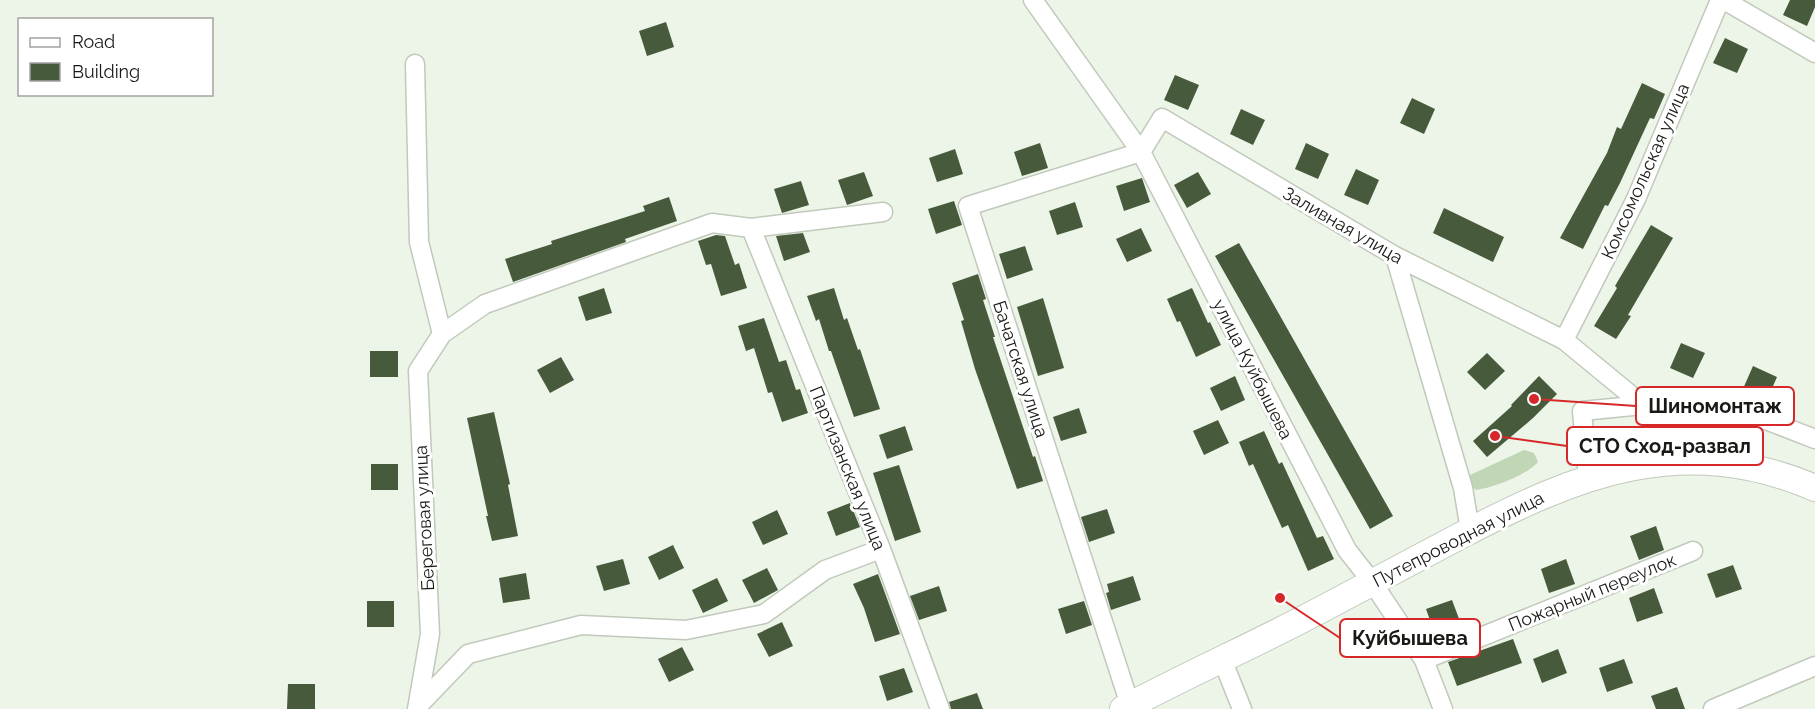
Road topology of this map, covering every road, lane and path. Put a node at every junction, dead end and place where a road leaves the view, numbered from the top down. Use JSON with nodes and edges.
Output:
{"nodes":[{"id":1,"x":1033,"y":0,"type":"edge"},
{"id":2,"x":1722,"y":0,"type":"edge"},
{"id":3,"x":1815,"y":53,"type":"edge"},
{"id":4,"x":415,"y":64,"type":"dead end"},
{"id":5,"x":1141,"y":152,"type":"junction"},
{"id":6,"x":883,"y":212,"type":"dead end"},
{"id":7,"x":751,"y":228,"type":"junction"},
{"id":8,"x":1395,"y":256,"type":"junction"},
{"id":9,"x":442,"y":334,"type":"junction"},
{"id":10,"x":1564,"y":340,"type":"junction"},
{"id":11,"x":1643,"y":405,"type":"junction"},
{"id":12,"x":1815,"y":439,"type":"edge"},
{"id":13,"x":1588,"y":477,"type":"junction"},
{"id":14,"x":1815,"y":488,"type":"edge"},
{"id":15,"x":1470,"y":530,"type":"junction"},
{"id":16,"x":880,"y":549,"type":"junction"},
{"id":17,"x":1693,"y":551,"type":"dead end"},
{"id":18,"x":1372,"y":582,"type":"junction"},
{"id":19,"x":1222,"y":659,"type":"junction"},
{"id":20,"x":1424,"y":660,"type":"junction"},
{"id":21,"x":1815,"y":666,"type":"edge"},
{"id":22,"x":418,"y":707,"type":"edge"},
{"id":23,"x":1127,"y":707,"type":"edge"},
{"id":24,"x":940,"y":709,"type":"edge"},
{"id":25,"x":1242,"y":709,"type":"edge"},
{"id":26,"x":1443,"y":709,"type":"edge"},
{"id":27,"x":1713,"y":709,"type":"edge"}],
"edges":[{"from":1,"to":5,"type":"street","name":"улица Куйбышева"},
{"from":2,"to":3,"type":"street"},
{"from":2,"to":10,"type":"street","name":"Комсомольская улица"},
{"from":4,"to":9,"type":"street"},
{"from":5,"to":8,"type":"street","name":"Заливная улица"},
{"from":5,"to":18,"type":"street","name":"улица Куйбышева"},
{"from":5,"to":23,"type":"street","name":"Бачатская улица"},
{"from":6,"to":7,"type":"street"},
{"from":7,"to":9,"type":"street"},
{"from":7,"to":16,"type":"street","name":"Партизанская улица"},
{"from":8,"to":10,"type":"street","name":"Заливная улица"},
{"from":8,"to":15,"type":"street"},
{"from":9,"to":22,"type":"street","name":"Береговая улица"},
{"from":10,"to":11,"type":"street","name":"Заливная улица"},
{"from":11,"to":12,"type":"street"},
{"from":11,"to":13,"type":"street"},
{"from":13,"to":14,"type":"main road","name":"Путепроводная улица"},
{"from":13,"to":15,"type":"main road","name":"Путепроводная улица"},
{"from":15,"to":18,"type":"main road","name":"Путепроводная улица"},
{"from":16,"to":22,"type":"street"},
{"from":16,"to":24,"type":"street","name":"Партизанская улица"},
{"from":17,"to":20,"type":"street","name":"Пожарный переулок"},
{"from":18,"to":19,"type":"main road","name":"Путепроводная улица"},
{"from":18,"to":20,"type":"street","name":"улица Куйбышева"},
{"from":19,"to":23,"type":"main road","name":"Путепроводная улица"},
{"from":19,"to":25,"type":"street"},
{"from":20,"to":26,"type":"street","name":"улица Куйбышева"},
{"from":21,"to":27,"type":"street"}]}
